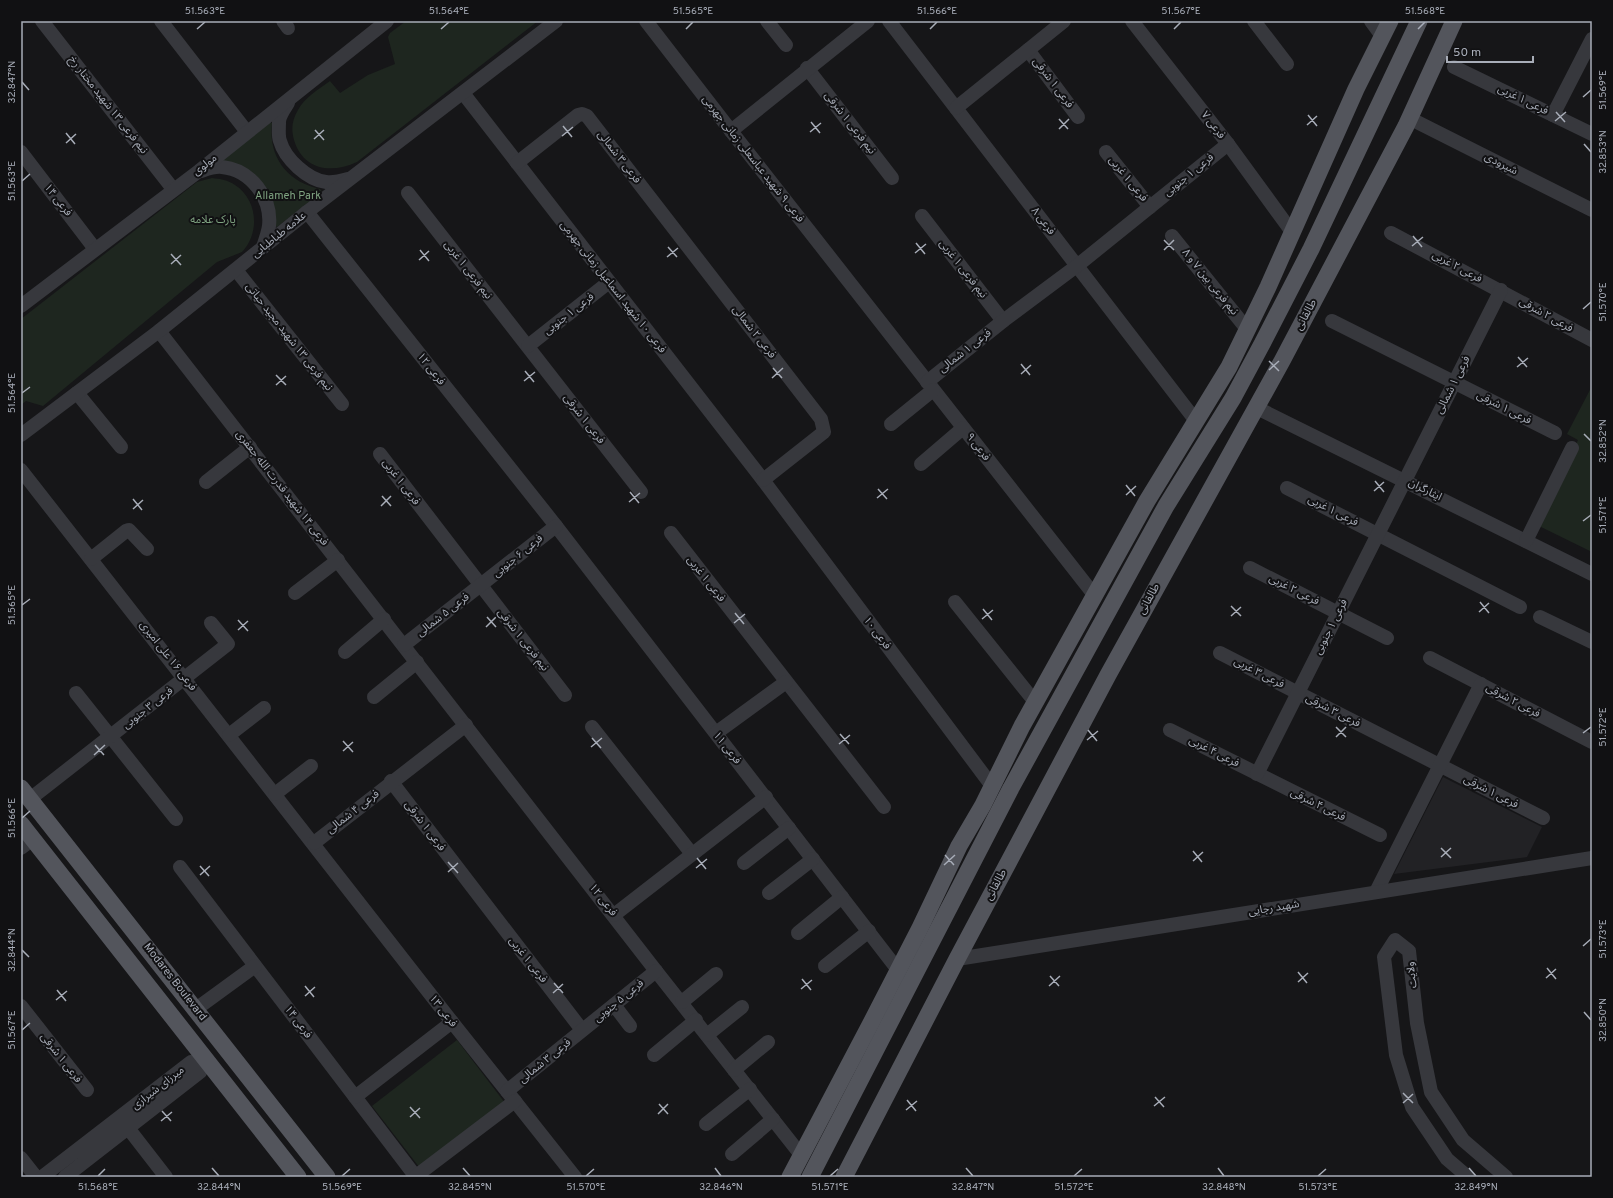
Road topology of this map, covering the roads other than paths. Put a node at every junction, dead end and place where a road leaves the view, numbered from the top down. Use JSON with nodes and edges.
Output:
{"nodes":[{"id":1,"x":42,"y":21,"type":"edge"},
{"id":2,"x":161,"y":21,"type":"edge"},
{"id":3,"x":387,"y":21,"type":"edge"},
{"id":4,"x":556,"y":21,"type":"edge"},
{"id":5,"x":646,"y":21,"type":"edge"},
{"id":6,"x":767,"y":21,"type":"edge"},
{"id":7,"x":868,"y":21,"type":"edge"},
{"id":8,"x":889,"y":21,"type":"edge"},
{"id":9,"x":1064,"y":21,"type":"edge"},
{"id":10,"x":1132,"y":21,"type":"edge"},
{"id":11,"x":1254,"y":21,"type":"edge"},
{"id":12,"x":1371,"y":21,"type":"edge"},
{"id":13,"x":1419,"y":21,"type":"edge"},
{"id":14,"x":1454,"y":21,"type":"edge"},
{"id":15,"x":1386,"y":29,"type":"edge"},
{"id":16,"x":1592,"y":38,"type":"edge"},
{"id":17,"x":786,"y":45,"type":"dead end"},
{"id":18,"x":1028,"y":50,"type":"junction"},
{"id":19,"x":1287,"y":64,"type":"dead end"},
{"id":20,"x":1454,"y":67,"type":"dead end"},
{"id":21,"x":807,"y":68,"type":"junction"},
{"id":22,"x":463,"y":93,"type":"junction"},
{"id":23,"x":290,"y":99,"type":"junction"},
{"id":24,"x":956,"y":108,"type":"junction"},
{"id":25,"x":1553,"y":115,"type":"junction"},
{"id":26,"x":1078,"y":117,"type":"dead end"},
{"id":27,"x":1409,"y":118,"type":"junction"},
{"id":28,"x":730,"y":131,"type":"junction"},
{"id":29,"x":248,"y":132,"type":"junction"},
{"id":30,"x":1592,"y":134,"type":"edge"},
{"id":31,"x":1228,"y":144,"type":"junction"},
{"id":32,"x":1106,"y":152,"type":"dead end"},
{"id":33,"x":22,"y":155,"type":"edge"},
{"id":34,"x":517,"y":163,"type":"junction"},
{"id":35,"x":199,"y":171,"type":"junction"},
{"id":36,"x":352,"y":178,"type":"junction"},
{"id":37,"x":892,"y":178,"type":"dead end"},
{"id":38,"x":173,"y":189,"type":"junction"},
{"id":39,"x":408,"y":193,"type":"dead end"},
{"id":40,"x":1150,"y":207,"type":"junction"},
{"id":41,"x":1592,"y":210,"type":"edge"},
{"id":42,"x":307,"y":212,"type":"junction"},
{"id":43,"x":922,"y":216,"type":"dead end"},
{"id":44,"x":1292,"y":232,"type":"junction"},
{"id":45,"x":1391,"y":233,"type":"dead end"},
{"id":46,"x":1172,"y":236,"type":"dead end"},
{"id":47,"x":263,"y":247,"type":"junction"},
{"id":48,"x":95,"y":248,"type":"junction"},
{"id":49,"x":1078,"y":265,"type":"junction"},
{"id":50,"x":704,"y":267,"type":"joint"},
{"id":51,"x":236,"y":270,"type":"junction"},
{"id":52,"x":609,"y":282,"type":"junction"},
{"id":53,"x":1501,"y":290,"type":"junction"},
{"id":54,"x":861,"y":297,"type":"joint"},
{"id":55,"x":21,"y":306,"type":"edge"},
{"id":56,"x":1003,"y":321,"type":"junction"},
{"id":57,"x":1332,"y":321,"type":"dead end"},
{"id":58,"x":1248,"y":329,"type":"junction"},
{"id":59,"x":160,"y":331,"type":"junction"},
{"id":60,"x":1592,"y":340,"type":"edge"},
{"id":61,"x":528,"y":346,"type":"junction"},
{"id":62,"x":1454,"y":383,"type":"junction"},
{"id":63,"x":930,"y":386,"type":"junction"},
{"id":64,"x":77,"y":393,"type":"junction"},
{"id":65,"x":342,"y":404,"type":"dead end"},
{"id":66,"x":1257,"y":408,"type":"junction"},
{"id":67,"x":1196,"y":421,"type":"junction"},
{"id":68,"x":891,"y":424,"type":"dead end"},
{"id":69,"x":963,"y":428,"type":"junction"},
{"id":70,"x":1555,"y":433,"type":"dead end"},
{"id":71,"x":21,"y":435,"type":"edge"},
{"id":72,"x":122,"y":447,"type":"dead end"},
{"id":73,"x":250,"y":447,"type":"junction"},
{"id":74,"x":1572,"y":448,"type":"dead end"},
{"id":75,"x":380,"y":454,"type":"dead end"},
{"id":76,"x":921,"y":464,"type":"dead end"},
{"id":77,"x":21,"y":470,"type":"edge"},
{"id":78,"x":763,"y":480,"type":"junction"},
{"id":79,"x":1405,"y":480,"type":"junction"},
{"id":80,"x":206,"y":482,"type":"dead end"},
{"id":81,"x":1288,"y":488,"type":"dead end"},
{"id":82,"x":641,"y":492,"type":"dead end"},
{"id":83,"x":1173,"y":493,"type":"junction"},
{"id":84,"x":556,"y":526,"type":"junction"},
{"id":85,"x":671,"y":533,"type":"dead end"},
{"id":86,"x":1378,"y":533,"type":"junction"},
{"id":87,"x":1125,"y":541,"type":"junction"},
{"id":88,"x":1526,"y":541,"type":"junction"},
{"id":89,"x":147,"y":550,"type":"dead end"},
{"id":90,"x":91,"y":559,"type":"junction"},
{"id":91,"x":338,"y":560,"type":"junction"},
{"id":92,"x":1250,"y":568,"type":"dead end"},
{"id":93,"x":1592,"y":574,"type":"edge"},
{"id":94,"x":481,"y":586,"type":"junction"},
{"id":95,"x":295,"y":593,"type":"dead end"},
{"id":96,"x":1095,"y":596,"type":"junction"},
{"id":97,"x":954,"y":602,"type":"dead end"},
{"id":98,"x":1520,"y":607,"type":"dead end"},
{"id":99,"x":1338,"y":613,"type":"junction"},
{"id":100,"x":1540,"y":617,"type":"dead end"},
{"id":101,"x":384,"y":620,"type":"junction"},
{"id":102,"x":210,"y":623,"type":"dead end"},
{"id":103,"x":1387,"y":638,"type":"dead end"},
{"id":104,"x":1592,"y":642,"type":"edge"},
{"id":105,"x":404,"y":645,"type":"junction"},
{"id":106,"x":345,"y":652,"type":"dead end"},
{"id":107,"x":1220,"y":653,"type":"dead end"},
{"id":108,"x":1430,"y":658,"type":"dead end"},
{"id":109,"x":417,"y":662,"type":"junction"},
{"id":110,"x":185,"y":678,"type":"junction"},
{"id":111,"x":786,"y":682,"type":"junction"},
{"id":112,"x":1481,"y":684,"type":"junction"},
{"id":113,"x":76,"y":693,"type":"dead end"},
{"id":114,"x":1298,"y":693,"type":"junction"},
{"id":115,"x":565,"y":694,"type":"dead end"},
{"id":116,"x":374,"y":697,"type":"dead end"},
{"id":117,"x":1035,"y":702,"type":"junction"},
{"id":118,"x":264,"y":708,"type":"dead end"},
{"id":119,"x":466,"y":724,"type":"junction"},
{"id":120,"x":592,"y":727,"type":"dead end"},
{"id":121,"x":1170,"y":730,"type":"dead end"},
{"id":122,"x":716,"y":734,"type":"junction"},
{"id":123,"x":229,"y":735,"type":"junction"},
{"id":124,"x":110,"y":737,"type":"junction"},
{"id":125,"x":1592,"y":742,"type":"edge"},
{"id":126,"x":1440,"y":765,"type":"junction"},
{"id":127,"x":311,"y":766,"type":"dead end"},
{"id":128,"x":1257,"y":774,"type":"junction"},
{"id":129,"x":392,"y":781,"type":"junction"},
{"id":130,"x":992,"y":786,"type":"junction"},
{"id":131,"x":26,"y":794,"type":"edge"},
{"id":132,"x":275,"y":794,"type":"junction"},
{"id":133,"x":766,"y":797,"type":"junction"},
{"id":134,"x":884,"y":807,"type":"dead end"},
{"id":135,"x":1543,"y":818,"type":"dead end"},
{"id":136,"x":176,"y":819,"type":"dead end"},
{"id":137,"x":21,"y":824,"type":"edge"},
{"id":138,"x":789,"y":828,"type":"junction"},
{"id":139,"x":1380,"y":836,"type":"dead end"},
{"id":140,"x":314,"y":843,"type":"junction"},
{"id":141,"x":27,"y":844,"type":"edge"},
{"id":142,"x":692,"y":854,"type":"junction"},
{"id":143,"x":1592,"y":858,"type":"edge"},
{"id":144,"x":813,"y":859,"type":"junction"},
{"id":145,"x":744,"y":863,"type":"dead end"},
{"id":146,"x":180,"y":867,"type":"dead end"},
{"id":147,"x":1376,"y":892,"type":"junction"},
{"id":148,"x":769,"y":893,"type":"dead end"},
{"id":149,"x":842,"y":897,"type":"junction"},
{"id":150,"x":488,"y":908,"type":"joint"},
{"id":151,"x":614,"y":915,"type":"junction"},
{"id":152,"x":869,"y":931,"type":"junction"},
{"id":153,"x":798,"y":932,"type":"dead end"},
{"id":154,"x":957,"y":959,"type":"junction"},
{"id":155,"x":255,"y":966,"type":"junction"},
{"id":156,"x":825,"y":966,"type":"dead end"},
{"id":157,"x":898,"y":970,"type":"junction"},
{"id":158,"x":656,"y":971,"type":"junction"},
{"id":159,"x":716,"y":974,"type":"dead end"},
{"id":160,"x":682,"y":1002,"type":"junction"},
{"id":161,"x":614,"y":1005,"type":"junction"},
{"id":162,"x":21,"y":1006,"type":"edge"},
{"id":163,"x":742,"y":1007,"type":"dead end"},
{"id":164,"x":196,"y":1009,"type":"junction"},
{"id":165,"x":696,"y":1020,"type":"junction"},
{"id":166,"x":452,"y":1022,"type":"junction"},
{"id":167,"x":630,"y":1026,"type":"dead end"},
{"id":168,"x":582,"y":1030,"type":"junction"},
{"id":169,"x":708,"y":1035,"type":"junction"},
{"id":170,"x":768,"y":1042,"type":"dead end"},
{"id":171,"x":654,"y":1055,"type":"dead end"},
{"id":172,"x":206,"y":1060,"type":"junction"},
{"id":173,"x":734,"y":1070,"type":"junction"},
{"id":174,"x":750,"y":1089,"type":"junction"},
{"id":175,"x":87,"y":1090,"type":"dead end"},
{"id":176,"x":511,"y":1096,"type":"junction"},
{"id":177,"x":355,"y":1097,"type":"junction"},
{"id":178,"x":773,"y":1119,"type":"junction"},
{"id":179,"x":706,"y":1124,"type":"dead end"},
{"id":180,"x":128,"y":1128,"type":"junction"},
{"id":181,"x":732,"y":1154,"type":"dead end"},
{"id":182,"x":801,"y":1155,"type":"junction"},
{"id":183,"x":21,"y":1158,"type":"edge"},
{"id":184,"x":36,"y":1177,"type":"edge"},
{"id":185,"x":42,"y":1177,"type":"edge"},
{"id":186,"x":65,"y":1177,"type":"edge"},
{"id":187,"x":166,"y":1177,"type":"edge"},
{"id":188,"x":298,"y":1177,"type":"edge"},
{"id":189,"x":327,"y":1177,"type":"edge"},
{"id":190,"x":416,"y":1177,"type":"edge"},
{"id":191,"x":575,"y":1177,"type":"edge"},
{"id":192,"x":790,"y":1177,"type":"edge"},
{"id":193,"x":810,"y":1177,"type":"edge"},
{"id":194,"x":844,"y":1177,"type":"edge"},
{"id":195,"x":1468,"y":1177,"type":"edge"},
{"id":196,"x":1506,"y":1177,"type":"edge"}],
"edges":[{"from":1,"to":38,"type":"street","name":"نیم فرعی ۱۳ شهید مختار رخ"},
{"from":2,"to":29,"type":"street"},
{"from":3,"to":23,"type":"street","name":"مولوی"},
{"from":4,"to":22,"type":"street","name":"علامه طباطبایی"},
{"from":5,"to":28,"type":"street","name":"فرعی ۹ شهید عباسعلی زمانی جهرمی"},
{"from":6,"to":17,"type":"street"},
{"from":7,"to":21,"type":"street"},
{"from":8,"to":24,"type":"street","name":"فرعی ۸"},
{"from":9,"to":18,"type":"street"},
{"from":10,"to":31,"type":"street","name":"فرعی ۷"},
{"from":11,"to":19,"type":"street"},
{"from":12,"to":15,"type":"street"},
{"from":13,"to":83,"type":"main road"},
{"from":14,"to":27,"type":"main road","name":"طالقانی"},
{"from":15,"to":44,"type":"main road"},
{"from":16,"to":25,"type":"street"},
{"from":18,"to":24,"type":"street"},
{"from":18,"to":26,"type":"street","name":"فرعی ۱ شرقی"},
{"from":20,"to":25,"type":"street","name":"فرعی ۱ غربی"},
{"from":21,"to":28,"type":"street"},
{"from":21,"to":37,"type":"street","name":"نیم فرعی ۱ شرقی"},
{"from":22,"to":34,"type":"street","name":"فرعی ۱۰ شهید اسماعیل زمانی جهرمی"},
{"from":22,"to":36,"type":"street","name":"علامه طباطبایی"},
{"from":23,"to":29,"type":"street","name":"مولوی"},
{"from":23,"to":36,"type":"street"},
{"from":24,"to":49,"type":"street","name":"فرعی ۸"},
{"from":25,"to":30,"type":"street","name":"فرعی ۱ غربی"},
{"from":27,"to":41,"type":"street","name":"شیرودی"},
{"from":27,"to":66,"type":"main road","name":"طالقانی"},
{"from":28,"to":54,"type":"street","name":"فرعی ۹ شهید عباسعلی زمانی جهرمی"},
{"from":29,"to":35,"type":"street","name":"مولوی"},
{"from":31,"to":40,"type":"street","name":"فرعی ۱ جنوبی"},
{"from":31,"to":44,"type":"street","name":"فرعی ۷"},
{"from":32,"to":40,"type":"street","name":"فرعی ۱ غربی"},
{"from":33,"to":48,"type":"street","name":"فرعی ۱۴"},
{"from":34,"to":50,"type":"street","name":"فرعی ۳ شمالی"},
{"from":34,"to":52,"type":"street","name":"فرعی ۱۰ شهید اسماعیل زمانی جهرمی"},
{"from":35,"to":38,"type":"street","name":"مولوی"},
{"from":35,"to":47,"type":"street"},
{"from":36,"to":42,"type":"street","name":"علامه طباطبایی"},
{"from":38,"to":48,"type":"street","name":"مولوی"},
{"from":39,"to":61,"type":"street","name":"نیم فرعی ۱ غربی"},
{"from":40,"to":49,"type":"street"},
{"from":42,"to":47,"type":"street","name":"علامه طباطبایی"},
{"from":42,"to":84,"type":"street","name":"فرعی ۱۲"},
{"from":43,"to":56,"type":"street","name":"نیم فرعی ۱ غربی"},
{"from":44,"to":58,"type":"main road"},
{"from":45,"to":53,"type":"street","name":"فرعی ۲ غربی"},
{"from":46,"to":58,"type":"street","name":"نیم فرعی بین ۷ و ۸"},
{"from":47,"to":51,"type":"street","name":"علامه طباطبایی"},
{"from":48,"to":55,"type":"street","name":"مولوی"},
{"from":49,"to":56,"type":"street"},
{"from":49,"to":67,"type":"street","name":"فرعی ۸"},
{"from":50,"to":78,"type":"street","name":"فرعی ۲ شمالی"},
{"from":51,"to":59,"type":"street","name":"علامه طباطبایی"},
{"from":51,"to":65,"type":"street","name":"نیم فرعی ۱۳ شهید مجید حیاتی"},
{"from":52,"to":61,"type":"street","name":"فرعی ۱ جنوبی"},
{"from":52,"to":78,"type":"street","name":"فرعی ۱۰ شهید اسماعیل زمانی جهرمی"},
{"from":53,"to":60,"type":"street","name":"فرعی ۲ شرقی"},
{"from":53,"to":62,"type":"street","name":"فرعی ۱ شمالی"},
{"from":54,"to":63,"type":"street","name":"فرعی ۹"},
{"from":56,"to":63,"type":"street","name":"فرعی ۱ شمالی"},
{"from":57,"to":62,"type":"street"},
{"from":58,"to":67,"type":"main road"},
{"from":59,"to":64,"type":"street","name":"علامه طباطبایی"},
{"from":59,"to":73,"type":"street","name":"فرعی ۱۴ شهید قدرت الله جعفری"},
{"from":61,"to":82,"type":"street","name":"فرعی ۱ شرقی"},
{"from":62,"to":70,"type":"street","name":"فرعی ۱ شرقی"},
{"from":62,"to":79,"type":"street","name":"فرعی ۱ شمالی"},
{"from":63,"to":68,"type":"street","name":"فرعی ۱ شمالی"},
{"from":63,"to":69,"type":"street","name":"فرعی ۹"},
{"from":64,"to":71,"type":"street","name":"علامه طباطبایی"},
{"from":64,"to":72,"type":"street"},
{"from":66,"to":79,"type":"street","name":"ایثارگران"},
{"from":66,"to":154,"type":"main road","name":"طالقانی"},
{"from":67,"to":87,"type":"main road"},
{"from":69,"to":76,"type":"street"},
{"from":69,"to":96,"type":"street","name":"فرعی ۹"},
{"from":73,"to":80,"type":"street"},
{"from":73,"to":91,"type":"street","name":"فرعی ۱۴ شهید قدرت الله جعفری"},
{"from":74,"to":88,"type":"street"},
{"from":75,"to":94,"type":"street","name":"فرعی ۱ غربی"},
{"from":77,"to":90,"type":"street","name":"فرعی ۱۶ علی امیری"},
{"from":78,"to":130,"type":"street","name":"فرعی ۱۰"},
{"from":79,"to":86,"type":"street","name":"فرعی ۱ جنوبی"},
{"from":79,"to":88,"type":"street","name":"ایثارگران"},
{"from":81,"to":86,"type":"street","name":"فرعی ۱ غربی"},
{"from":83,"to":87,"type":"main road"},
{"from":83,"to":193,"type":"main road"},
{"from":84,"to":94,"type":"street","name":"فرعی ۶ جنوبی"},
{"from":84,"to":122,"type":"street","name":"فرعی ۱۱"},
{"from":85,"to":111,"type":"street","name":"فرعی ۱ غربی"},
{"from":86,"to":98,"type":"street"},
{"from":86,"to":99,"type":"street","name":"فرعی ۱ جنوبی"},
{"from":87,"to":96,"type":"main road"},
{"from":88,"to":93,"type":"street","name":"ایثارگران"},
{"from":89,"to":90,"type":"street"},
{"from":90,"to":110,"type":"street","name":"فرعی ۱۶ علی امیری"},
{"from":91,"to":95,"type":"street"},
{"from":91,"to":101,"type":"street","name":"فرعی ۱۴ شهید قدرت الله جعفری"},
{"from":92,"to":99,"type":"street","name":"فرعی ۲ غربی"},
{"from":94,"to":105,"type":"street","name":"فرعی ۵ شمالی"},
{"from":94,"to":115,"type":"street","name":"نیم فرعی ۱ شرقی"},
{"from":96,"to":117,"type":"main road"},
{"from":97,"to":117,"type":"street"},
{"from":99,"to":103,"type":"street"},
{"from":99,"to":114,"type":"street","name":"فرعی ۱ جنوبی"},
{"from":100,"to":104,"type":"street"},
{"from":101,"to":105,"type":"street","name":"فرعی ۱۴ شهید قدرت الله جعفری"},
{"from":101,"to":106,"type":"street"},
{"from":102,"to":110,"type":"street","name":"فرعی ۳ جنوبی"},
{"from":105,"to":109,"type":"street","name":"فرعی ۱۲"},
{"from":107,"to":114,"type":"street","name":"فرعی ۳ غربی"},
{"from":108,"to":112,"type":"street"},
{"from":109,"to":116,"type":"street"},
{"from":109,"to":119,"type":"street","name":"فرعی ۱۲"},
{"from":110,"to":123,"type":"street","name":"فرعی ۱۶ علی امیری"},
{"from":110,"to":124,"type":"street","name":"فرعی ۳ جنوبی"},
{"from":111,"to":122,"type":"street"},
{"from":111,"to":134,"type":"street"},
{"from":112,"to":125,"type":"street","name":"فرعی ۲ شرقی"},
{"from":112,"to":126,"type":"street"},
{"from":113,"to":124,"type":"street"},
{"from":114,"to":126,"type":"street","name":"فرعی ۳ شرقی"},
{"from":114,"to":128,"type":"street","name":"فرعی ۱ جنوبی"},
{"from":117,"to":130,"type":"main road"},
{"from":118,"to":123,"type":"street"},
{"from":119,"to":129,"type":"street"},
{"from":119,"to":151,"type":"street","name":"فرعی ۱۲"},
{"from":120,"to":142,"type":"street"},
{"from":121,"to":128,"type":"street","name":"فرعی ۴ غربی"},
{"from":122,"to":133,"type":"street","name":"فرعی ۱۱"},
{"from":123,"to":132,"type":"street","name":"فرعی ۱۶ علی امیری"},
{"from":124,"to":131,"type":"street","name":"فرعی ۳ جنوبی"},
{"from":124,"to":136,"type":"street"},
{"from":126,"to":135,"type":"street","name":"فرعی ۱ شرقی"},
{"from":126,"to":147,"type":"street"},
{"from":127,"to":132,"type":"street"},
{"from":128,"to":139,"type":"street","name":"فرعی ۴ شرقی"},
{"from":129,"to":140,"type":"street","name":"فرعی ۴ شمالی"},
{"from":129,"to":150,"type":"street","name":"فرعی ۱ شرقی"},
{"from":130,"to":157,"type":"main road"},
{"from":131,"to":164,"type":"main road","name":"Modares Boulevard"},
{"from":132,"to":140,"type":"street","name":"فرعی ۱۶ علی امیری"},
{"from":133,"to":138,"type":"street","name":"فرعی ۱۱"},
{"from":133,"to":142,"type":"street"},
{"from":137,"to":141,"type":"main road"},
{"from":138,"to":144,"type":"street","name":"فرعی ۱۱"},
{"from":138,"to":145,"type":"street"},
{"from":140,"to":166,"type":"street","name":"فرعی ۱۳"},
{"from":141,"to":172,"type":"main road"},
{"from":142,"to":151,"type":"street"},
{"from":143,"to":147,"type":"street","name":"شهید رجایی"},
{"from":144,"to":148,"type":"street"},
{"from":144,"to":149,"type":"street","name":"فرعی ۱۱"},
{"from":146,"to":155,"type":"street","name":"فرعی ۱۴"},
{"from":147,"to":154,"type":"street","name":"شهید رجایی"},
{"from":149,"to":152,"type":"street","name":"فرعی ۱۱"},
{"from":149,"to":153,"type":"street"},
{"from":150,"to":168,"type":"street","name":"فرعی ۱ غربی"},
{"from":151,"to":158,"type":"street","name":"فرعی ۱۲"},
{"from":152,"to":156,"type":"street"},
{"from":152,"to":157,"type":"street","name":"فرعی ۱۱"},
{"from":154,"to":194,"type":"main road","name":"طالقانی"},
{"from":155,"to":164,"type":"street"},
{"from":155,"to":177,"type":"street","name":"فرعی ۱۴"},
{"from":157,"to":182,"type":"main road"},
{"from":158,"to":160,"type":"street","name":"فرعی ۱۲"},
{"from":158,"to":161,"type":"street","name":"فرعی ۵ جنوبی"},
{"from":159,"to":160,"type":"street"},
{"from":160,"to":165,"type":"street","name":"فرعی ۱۲"},
{"from":161,"to":167,"type":"street"},
{"from":161,"to":168,"type":"street","name":"فرعی ۵ جنوبی"},
{"from":162,"to":175,"type":"street","name":"فرعی ۱ شرقی"},
{"from":163,"to":169,"type":"street"},
{"from":164,"to":189,"type":"main road","name":"Modares Boulevard"},
{"from":165,"to":169,"type":"street","name":"فرعی ۱۲"},
{"from":165,"to":171,"type":"street"},
{"from":166,"to":176,"type":"street","name":"فرعی ۱۳"},
{"from":166,"to":177,"type":"street"},
{"from":168,"to":176,"type":"street","name":"فرعی ۳ شمالی"},
{"from":169,"to":173,"type":"street","name":"فرعی ۱۲"},
{"from":170,"to":173,"type":"street"},
{"from":172,"to":180,"type":"street","name":"میرزای شیرازی"},
{"from":172,"to":185,"type":"street","name":"میرزای شیرازی"},
{"from":172,"to":188,"type":"main road"},
{"from":173,"to":174,"type":"street","name":"فرعی ۱۲"},
{"from":174,"to":178,"type":"street","name":"فرعی ۱۲"},
{"from":174,"to":179,"type":"street"},
{"from":176,"to":190,"type":"street"},
{"from":176,"to":191,"type":"street","name":"فرعی ۱۳"},
{"from":177,"to":190,"type":"street","name":"فرعی ۱۴"},
{"from":178,"to":181,"type":"street"},
{"from":178,"to":182,"type":"street","name":"فرعی ۱۲"},
{"from":180,"to":186,"type":"street","name":"میرزای شیرازی"},
{"from":180,"to":187,"type":"street"},
{"from":182,"to":192,"type":"main road"},
{"from":183,"to":184,"type":"street"},
{"from":195,"to":196,"type":"street","name":"ولایت"}]}
